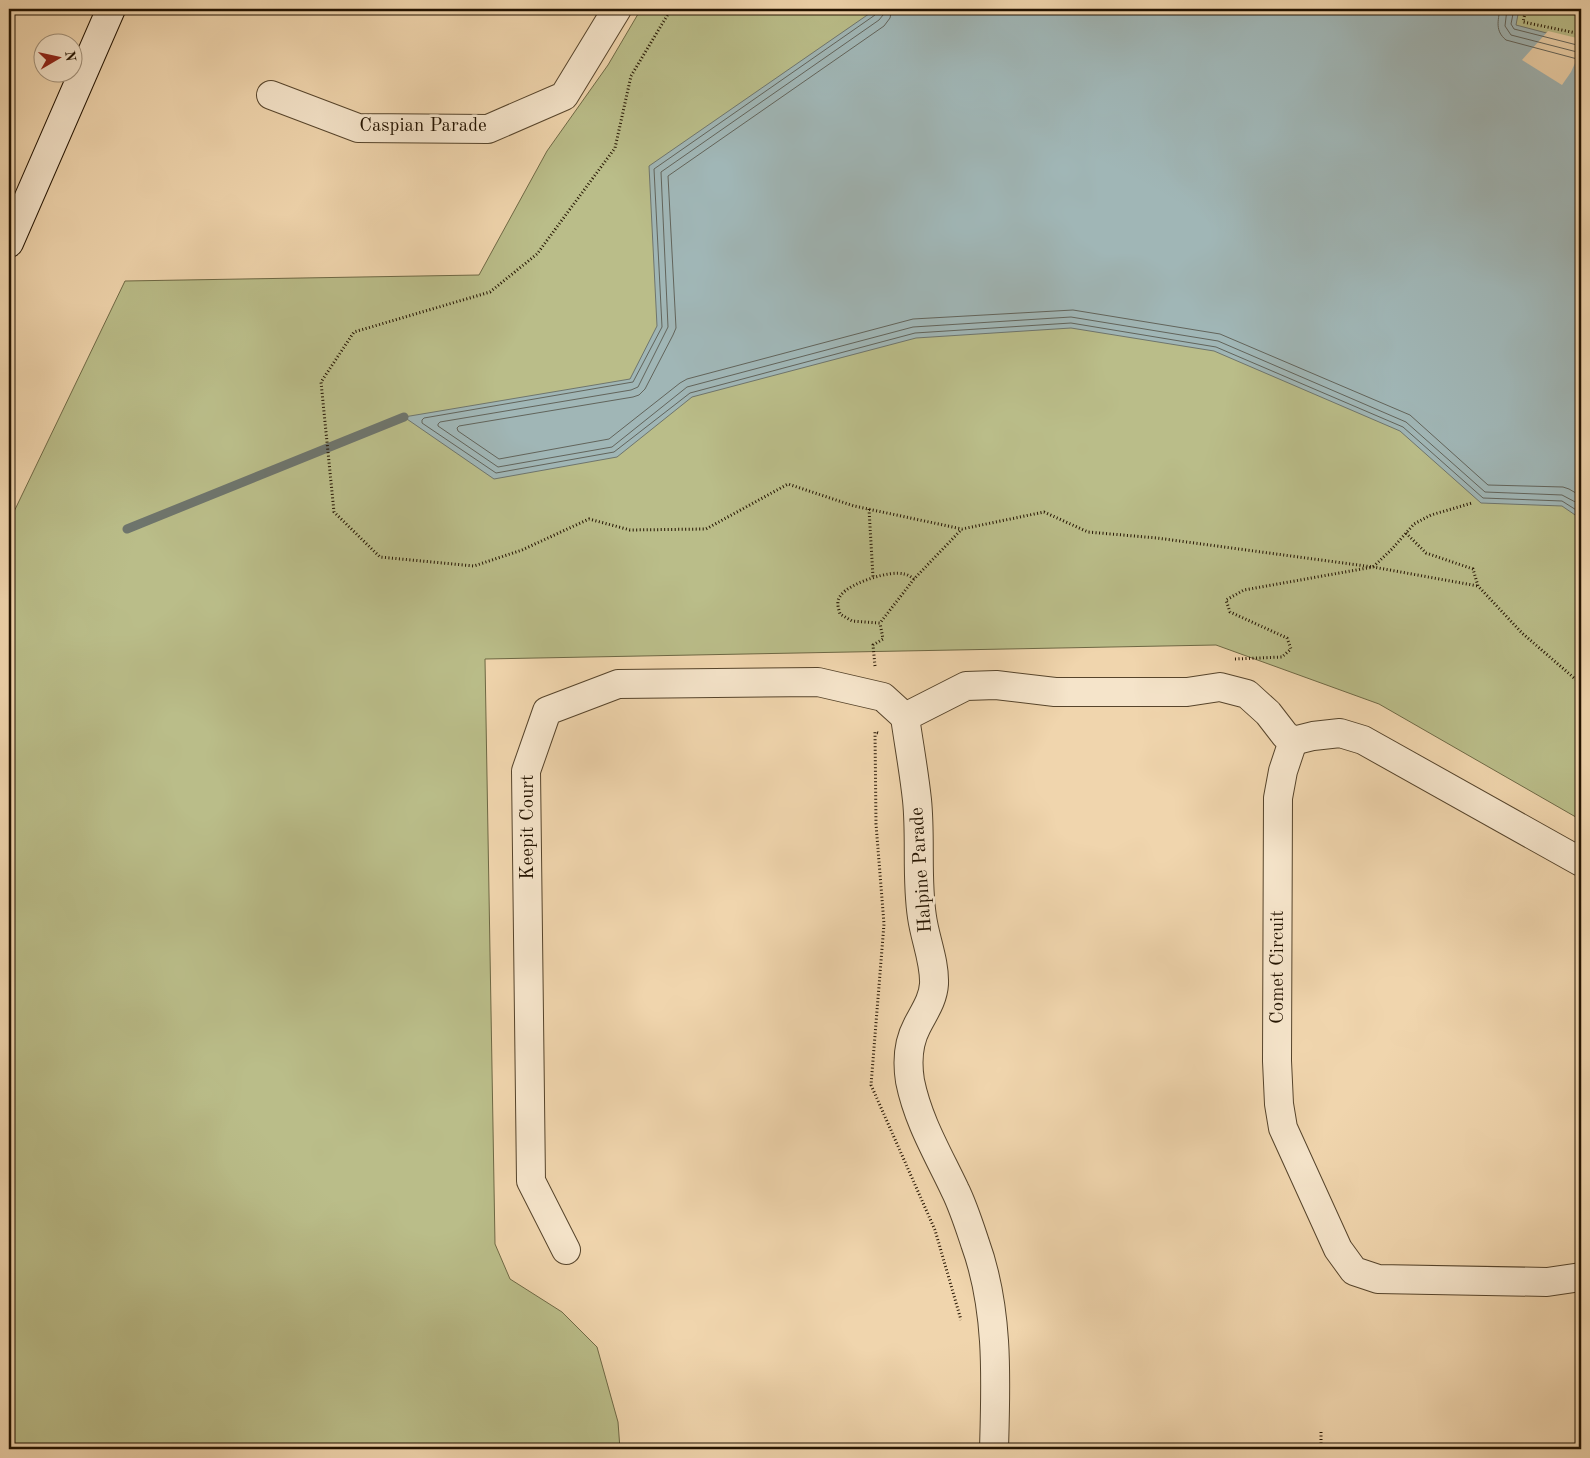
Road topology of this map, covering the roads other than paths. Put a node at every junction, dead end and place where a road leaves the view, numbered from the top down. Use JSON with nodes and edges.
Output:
{"nodes":[{"id":1,"x":111,"y":9,"type":"edge"},
{"id":2,"x":616,"y":9,"type":"edge"},
{"id":3,"x":270,"y":95,"type":"dead end"},
{"id":4,"x":9,"y":243,"type":"edge"},
{"id":5,"x":906,"y":717,"type":"junction"},
{"id":6,"x":1293,"y":741,"type":"junction"},
{"id":7,"x":1581,"y":862,"type":"edge"},
{"id":8,"x":566,"y":1250,"type":"dead end"},
{"id":9,"x":1581,"y":1277,"type":"edge"},
{"id":10,"x":994,"y":1449,"type":"edge"}],
"edges":[{"from":1,"to":4,"type":"street"},
{"from":2,"to":3,"type":"street","name":"Caspian Parade"},
{"from":5,"to":6,"type":"street"},
{"from":5,"to":8,"type":"street","name":"Keepit Court"},
{"from":5,"to":10,"type":"street","name":"Halpine Parade"},
{"from":6,"to":7,"type":"street"},
{"from":6,"to":9,"type":"street","name":"Comet Circuit"}]}
